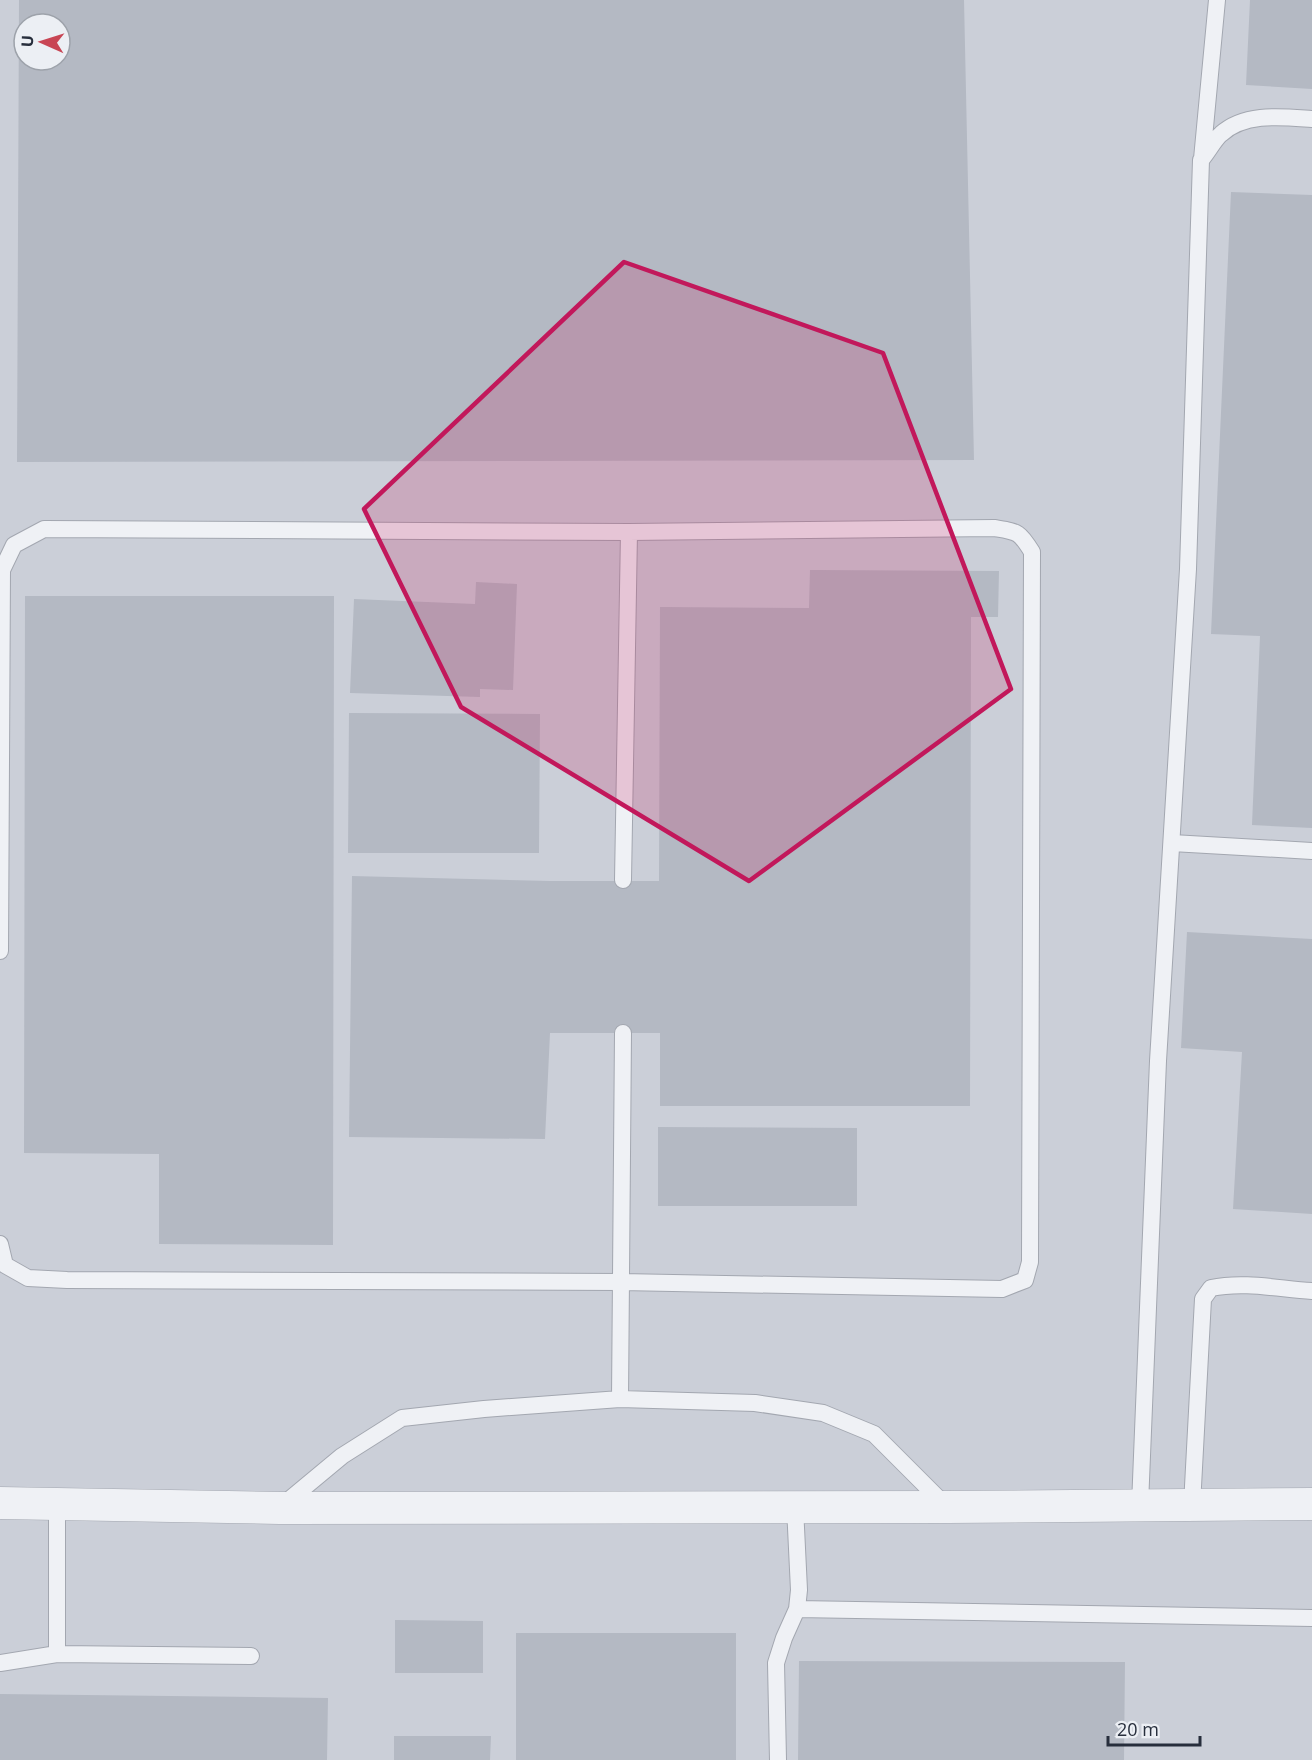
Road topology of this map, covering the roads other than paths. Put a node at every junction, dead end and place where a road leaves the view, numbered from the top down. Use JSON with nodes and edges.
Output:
{"nodes":[{"id":1,"x":1217,"y":0,"type":"edge"},
{"id":2,"x":1312,"y":119,"type":"edge"},
{"id":3,"x":1201,"y":160,"type":"junction"},
{"id":4,"x":629,"y":532,"type":"junction"},
{"id":5,"x":1172,"y":843,"type":"junction"},
{"id":6,"x":1312,"y":851,"type":"edge"},
{"id":7,"x":623,"y":880,"type":"dead end"},
{"id":8,"x":0,"y":951,"type":"edge"},
{"id":9,"x":622,"y":1033,"type":"dead end"},
{"id":10,"x":0,"y":1244,"type":"edge"},
{"id":11,"x":621,"y":1282,"type":"junction"},
{"id":12,"x":1312,"y":1291,"type":"edge"},
{"id":13,"x":620,"y":1399,"type":"junction"},
{"id":14,"x":0,"y":1503,"type":"edge"},
{"id":15,"x":57,"y":1503,"type":"junction"},
{"id":16,"x":1312,"y":1504,"type":"edge"},
{"id":17,"x":1140,"y":1505,"type":"junction"},
{"id":18,"x":1192,"y":1506,"type":"junction"},
{"id":19,"x":795,"y":1507,"type":"junction"},
{"id":20,"x":947,"y":1507,"type":"junction"},
{"id":21,"x":280,"y":1508,"type":"junction"},
{"id":22,"x":797,"y":1610,"type":"junction"},
{"id":23,"x":1312,"y":1618,"type":"edge"},
{"id":24,"x":57,"y":1654,"type":"junction"},
{"id":25,"x":250,"y":1656,"type":"dead end"},
{"id":26,"x":0,"y":1664,"type":"edge"},
{"id":27,"x":778,"y":1760,"type":"edge"}],
"edges":[{"from":1,"to":3,"type":"lane"},
{"from":2,"to":3,"type":"lane"},
{"from":3,"to":5,"type":"lane"},
{"from":4,"to":7,"type":"lane"},
{"from":4,"to":8,"type":"lane"},
{"from":4,"to":11,"type":"lane"},
{"from":5,"to":6,"type":"lane"},
{"from":5,"to":17,"type":"lane"},
{"from":9,"to":11,"type":"lane"},
{"from":10,"to":11,"type":"lane"},
{"from":11,"to":13,"type":"lane"},
{"from":12,"to":18,"type":"lane"},
{"from":13,"to":20,"type":"lane"},
{"from":13,"to":21,"type":"lane"},
{"from":14,"to":15,"type":"street"},
{"from":15,"to":21,"type":"street"},
{"from":15,"to":24,"type":"lane"},
{"from":16,"to":18,"type":"street"},
{"from":17,"to":18,"type":"street"},
{"from":17,"to":20,"type":"street"},
{"from":19,"to":20,"type":"street"},
{"from":19,"to":21,"type":"street"},
{"from":19,"to":22,"type":"lane"},
{"from":22,"to":23,"type":"lane"},
{"from":22,"to":27,"type":"lane"},
{"from":24,"to":25,"type":"lane"},
{"from":24,"to":26,"type":"lane"}]}
